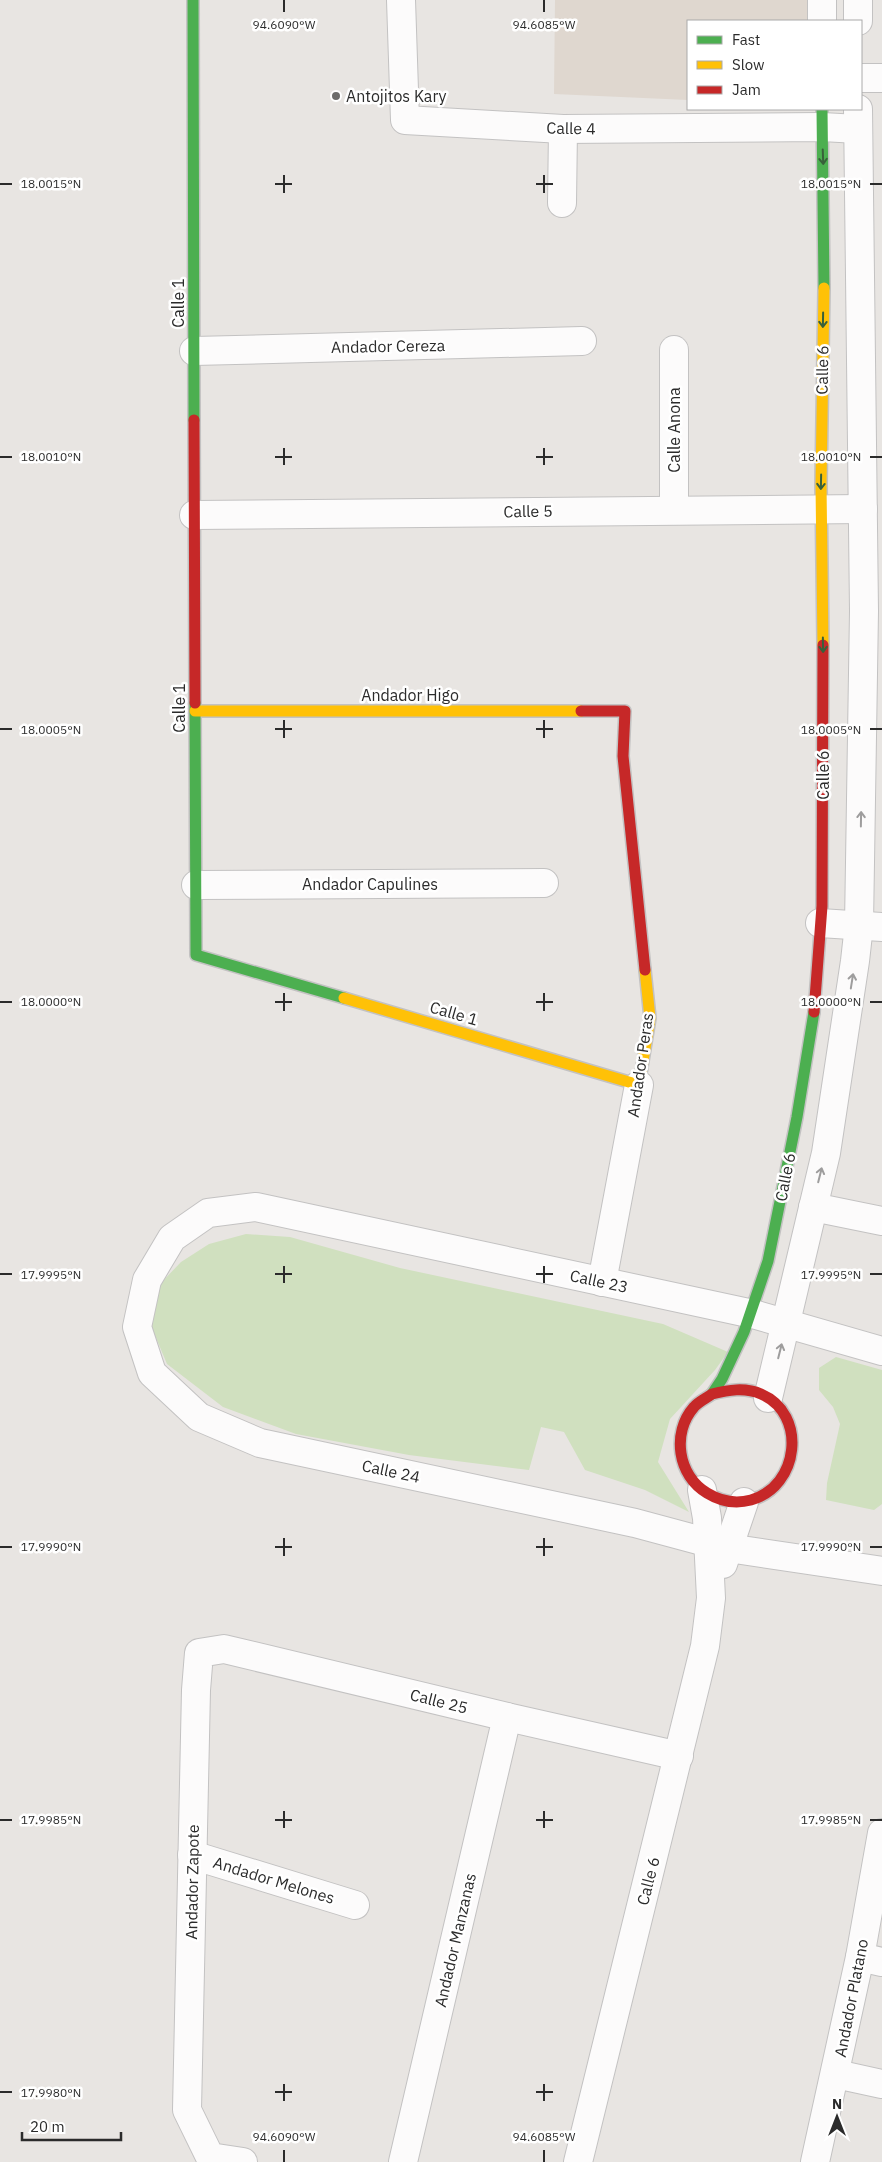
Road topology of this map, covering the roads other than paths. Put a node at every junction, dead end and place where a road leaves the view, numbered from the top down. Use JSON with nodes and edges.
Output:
{"nodes":[{"id":1,"x":193,"y":0,"type":"edge"},
{"id":2,"x":401,"y":0,"type":"edge"},
{"id":3,"x":822,"y":0,"type":"edge"},
{"id":4,"x":858,"y":0,"type":"edge"},
{"id":5,"x":822,"y":20,"type":"edge"},
{"id":6,"x":858,"y":20,"type":"edge"},
{"id":7,"x":862,"y":78,"type":"edge"},
{"id":8,"x":882,"y":78,"type":"edge"},
{"id":9,"x":822,"y":118,"type":"edge"},
{"id":10,"x":858,"y":119,"type":"edge"},
{"id":11,"x":563,"y":129,"type":"junction"},
{"id":12,"x":562,"y":204,"type":"dead end"},
{"id":13,"x":582,"y":341,"type":"dead end"},
{"id":14,"x":674,"y":350,"type":"dead end"},
{"id":15,"x":194,"y":351,"type":"junction"},
{"id":16,"x":821,"y":509,"type":"junction"},
{"id":17,"x":863,"y":509,"type":"junction"},
{"id":18,"x":674,"y":510,"type":"junction"},
{"id":19,"x":194,"y":515,"type":"junction"},
{"id":20,"x":195,"y":711,"type":"junction"},
{"id":21,"x":625,"y":711,"type":"joint"},
{"id":22,"x":544,"y":883,"type":"dead end"},
{"id":23,"x":196,"y":884,"type":"junction"},
{"id":24,"x":820,"y":923,"type":"junction"},
{"id":25,"x":870,"y":926,"type":"edge"},
{"id":26,"x":639,"y":1085,"type":"junction"},
{"id":27,"x":256,"y":1207,"type":"joint"},
{"id":28,"x":813,"y":1207,"type":"junction"},
{"id":29,"x":882,"y":1221,"type":"edge"},
{"id":30,"x":602,"y":1282,"type":"junction"},
{"id":31,"x":753,"y":1314,"type":"junction"},
{"id":32,"x":786,"y":1325,"type":"junction"},
{"id":33,"x":882,"y":1351,"type":"edge"},
{"id":34,"x":712,"y":1394,"type":"junction"},
{"id":35,"x":768,"y":1398,"type":"junction"},
{"id":36,"x":702,"y":1490,"type":"junction"},
{"id":37,"x":744,"y":1502,"type":"junction"},
{"id":38,"x":718,"y":1546,"type":"junction"},
{"id":39,"x":882,"y":1571,"type":"edge"},
{"id":40,"x":199,"y":1653,"type":"joint"},
{"id":41,"x":507,"y":1717,"type":"junction"},
{"id":42,"x":679,"y":1756,"type":"junction"},
{"id":43,"x":882,"y":1833,"type":"edge"},
{"id":44,"x":192,"y":1855,"type":"junction"},
{"id":45,"x":355,"y":1905,"type":"dead end"},
{"id":46,"x":871,"y":1960,"type":"edge"},
{"id":47,"x":836,"y":2074,"type":"junction"},
{"id":48,"x":882,"y":2084,"type":"edge"},
{"id":49,"x":243,"y":2162,"type":"edge"},
{"id":50,"x":403,"y":2162,"type":"edge"},
{"id":51,"x":578,"y":2162,"type":"edge"},
{"id":52,"x":815,"y":2162,"type":"edge"}],
"edges":[{"from":1,"to":15,"type":"street","name":"Calle 1"},
{"from":2,"to":11,"type":"street","name":"Calle 4"},
{"from":3,"to":5,"type":"street"},
{"from":4,"to":6,"type":"street"},
{"from":7,"to":8,"type":"street"},
{"from":9,"to":10,"type":"street","name":"Calle 4"},
{"from":9,"to":11,"type":"street","name":"Calle 4"},
{"from":9,"to":16,"type":"street","name":"Calle 6","one_way":true},
{"from":10,"to":17,"type":"street","name":"Calle 6"},
{"from":11,"to":12,"type":"street"},
{"from":13,"to":15,"type":"street","name":"Andador Cereza"},
{"from":14,"to":18,"type":"street","name":"Calle Anona"},
{"from":15,"to":19,"type":"street","name":"Calle 1"},
{"from":16,"to":17,"type":"street","name":"Calle 5"},
{"from":16,"to":18,"type":"street","name":"Calle 5"},
{"from":16,"to":24,"type":"street","name":"Calle 6","one_way":true},
{"from":25,"to":17,"type":"street","name":"Calle 6","one_way":true},
{"from":18,"to":19,"type":"street","name":"Calle 5"},
{"from":19,"to":20,"type":"street","name":"Calle 1"},
{"from":20,"to":21,"type":"street","name":"Andador Higo"},
{"from":20,"to":23,"type":"street","name":"Calle 1"},
{"from":21,"to":26,"type":"street","name":"Andador Peras"},
{"from":22,"to":23,"type":"street","name":"Andador Capulines"},
{"from":23,"to":26,"type":"street","name":"Calle 1"},
{"from":24,"to":25,"type":"street"},
{"from":24,"to":31,"type":"street","name":"Calle 6"},
{"from":28,"to":25,"type":"street","name":"Calle 6","one_way":true},
{"from":26,"to":30,"type":"street","name":"Andador Peras"},
{"from":27,"to":30,"type":"street","name":"Calle 23"},
{"from":27,"to":38,"type":"street","name":"Calle 24"},
{"from":28,"to":29,"type":"street"},
{"from":28,"to":32,"type":"street","name":"Calle 6"},
{"from":30,"to":31,"type":"street","name":"Calle 23"},
{"from":31,"to":32,"type":"street","name":"Calle 23"},
{"from":31,"to":34,"type":"street","name":"Calle 6"},
{"from":32,"to":33,"type":"street","name":"Calle 23"},
{"from":35,"to":32,"type":"street","name":"Calle 6","one_way":true},
{"from":34,"to":35,"type":"street"},
{"from":34,"to":36,"type":"street"},
{"from":35,"to":37,"type":"street"},
{"from":36,"to":37,"type":"street"},
{"from":36,"to":38,"type":"street","name":"Calle 6"},
{"from":37,"to":38,"type":"street","name":"Calle 6"},
{"from":38,"to":39,"type":"street","name":"Calle 24"},
{"from":38,"to":42,"type":"street","name":"Calle 6"},
{"from":40,"to":41,"type":"street","name":"Calle 25"},
{"from":40,"to":44,"type":"street","name":"Andador Zapote"},
{"from":41,"to":42,"type":"street","name":"Calle 25"},
{"from":41,"to":50,"type":"street","name":"Andador Manzanas"},
{"from":42,"to":51,"type":"street","name":"Calle 6"},
{"from":43,"to":46,"type":"street","name":"Andador Platano"},
{"from":44,"to":45,"type":"street","name":"Andador Melones"},
{"from":44,"to":49,"type":"street","name":"Andador Zapote"},
{"from":46,"to":47,"type":"street","name":"Andador Platano"},
{"from":47,"to":48,"type":"street"},
{"from":47,"to":52,"type":"street","name":"Andador Platano"}]}
